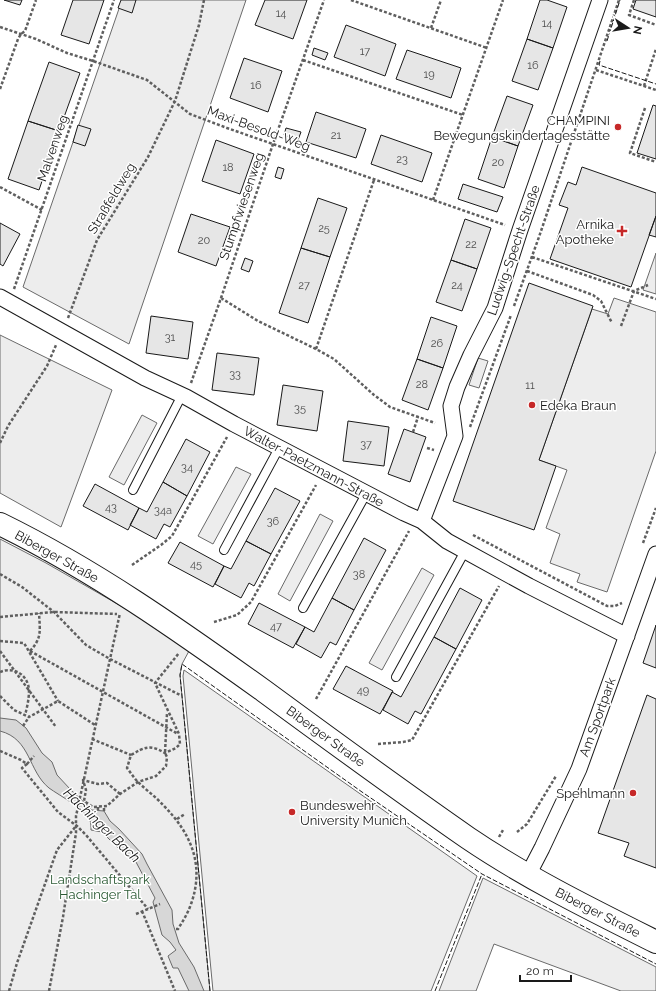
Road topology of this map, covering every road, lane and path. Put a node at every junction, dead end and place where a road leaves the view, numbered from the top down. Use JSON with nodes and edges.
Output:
{"nodes":[{"id":1,"x":36,"y":0,"type":"edge"},
{"id":2,"x":114,"y":0,"type":"edge"},
{"id":3,"x":204,"y":0,"type":"edge"},
{"id":4,"x":324,"y":0,"type":"edge"},
{"id":5,"x":351,"y":0,"type":"edge"},
{"id":6,"x":440,"y":0,"type":"edge"},
{"id":7,"x":503,"y":0,"type":"edge"},
{"id":8,"x":600,"y":0,"type":"edge"},
{"id":9,"x":619,"y":0,"type":"edge"},
{"id":10,"x":634,"y":0,"type":"edge"},
{"id":11,"x":656,"y":25,"type":"edge"},
{"id":12,"x":0,"y":27,"type":"edge"},
{"id":13,"x":431,"y":28,"type":"junction"},
{"id":14,"x":21,"y":34,"type":"junction"},
{"id":15,"x":487,"y":48,"type":"junction"},
{"id":16,"x":656,"y":50,"type":"edge"},
{"id":17,"x":303,"y":60,"type":"junction"},
{"id":18,"x":93,"y":61,"type":"junction"},
{"id":19,"x":596,"y":70,"type":"junction"},
{"id":20,"x":644,"y":86,"type":"junction"},
{"id":21,"x":0,"y":89,"type":"edge"},
{"id":22,"x":656,"y":90,"type":"edge"},
{"id":23,"x":175,"y":101,"type":"junction"},
{"id":24,"x":645,"y":108,"type":"dead end"},
{"id":25,"x":463,"y":115,"type":"junction"},
{"id":26,"x":273,"y":144,"type":"junction"},
{"id":27,"x":656,"y":162,"type":"edge"},
{"id":28,"x":374,"y":180,"type":"junction"},
{"id":29,"x":0,"y":187,"type":"edge"},
{"id":30,"x":433,"y":200,"type":"junction"},
{"id":31,"x":42,"y":210,"type":"junction"},
{"id":32,"x":520,"y":230,"type":"junction"},
{"id":33,"x":532,"y":257,"type":"junction"},
{"id":34,"x":527,"y":271,"type":"junction"},
{"id":35,"x":648,"y":285,"type":"dead end"},
{"id":36,"x":634,"y":291,"type":"junction"},
{"id":37,"x":221,"y":298,"type":"junction"},
{"id":38,"x":656,"y":299,"type":"edge"},
{"id":39,"x":4,"y":300,"type":"edge"},
{"id":40,"x":612,"y":323,"type":"dead end"},
{"id":41,"x":621,"y":326,"type":"dead end"},
{"id":42,"x":62,"y":332,"type":"junction"},
{"id":43,"x":316,"y":348,"type":"junction"},
{"id":44,"x":184,"y":396,"type":"junction"},
{"id":45,"x":418,"y":417,"type":"junction"},
{"id":46,"x":435,"y":423,"type":"dead end"},
{"id":47,"x":234,"y":424,"type":"junction"},
{"id":48,"x":413,"y":432,"type":"dead end"},
{"id":49,"x":468,"y":432,"type":"dead end"},
{"id":50,"x":0,"y":443,"type":"edge"},
{"id":51,"x":279,"y":448,"type":"junction"},
{"id":52,"x":323,"y":472,"type":"junction"},
{"id":53,"x":133,"y":490,"type":"dead end"},
{"id":54,"x":366,"y":494,"type":"junction"},
{"id":55,"x":419,"y":519,"type":"junction"},
{"id":56,"x":0,"y":524,"type":"edge"},
{"id":57,"x":468,"y":532,"type":"dead end"},
{"id":58,"x":224,"y":550,"type":"dead end"},
{"id":59,"x":465,"y":551,"type":"junction"},
{"id":60,"x":656,"y":554,"type":"edge"},
{"id":61,"x":132,"y":565,"type":"dead end"},
{"id":62,"x":505,"y":573,"type":"junction"},
{"id":63,"x":0,"y":574,"type":"edge"},
{"id":64,"x":124,"y":594,"type":"junction"},
{"id":65,"x":622,"y":602,"type":"dead end"},
{"id":66,"x":303,"y":608,"type":"dead end"},
{"id":67,"x":54,"y":612,"type":"junction"},
{"id":68,"x":39,"y":613,"type":"junction"},
{"id":69,"x":120,"y":614,"type":"junction"},
{"id":70,"x":0,"y":617,"type":"edge"},
{"id":71,"x":214,"y":622,"type":"dead end"},
{"id":72,"x":627,"y":636,"type":"junction"},
{"id":73,"x":0,"y":641,"type":"edge"},
{"id":74,"x":0,"y":651,"type":"edge"},
{"id":75,"x":30,"y":651,"type":"junction"},
{"id":76,"x":176,"y":658,"type":"dead end"},
{"id":77,"x":110,"y":659,"type":"junction"},
{"id":78,"x":14,"y":670,"type":"junction"},
{"id":79,"x":0,"y":672,"type":"edge"},
{"id":80,"x":396,"y":677,"type":"dead end"},
{"id":81,"x":155,"y":683,"type":"junction"},
{"id":82,"x":29,"y":690,"type":"junction"},
{"id":83,"x":103,"y":692,"type":"junction"},
{"id":84,"x":180,"y":695,"type":"dead end"},
{"id":85,"x":0,"y":696,"type":"edge"},
{"id":86,"x":316,"y":699,"type":"dead end"},
{"id":87,"x":58,"y":701,"type":"junction"},
{"id":88,"x":44,"y":710,"type":"junction"},
{"id":89,"x":167,"y":711,"type":"junction"},
{"id":90,"x":25,"y":715,"type":"junction"},
{"id":91,"x":29,"y":718,"type":"junction"},
{"id":92,"x":96,"y":725,"type":"junction"},
{"id":93,"x":23,"y":726,"type":"dead end"},
{"id":94,"x":56,"y":727,"type":"dead end"},
{"id":95,"x":166,"y":727,"type":"junction"},
{"id":96,"x":179,"y":734,"type":"junction"},
{"id":97,"x":92,"y":739,"type":"junction"},
{"id":98,"x":378,"y":744,"type":"dead end"},
{"id":99,"x":0,"y":752,"type":"edge"},
{"id":100,"x":165,"y":753,"type":"junction"},
{"id":101,"x":131,"y":755,"type":"junction"},
{"id":102,"x":34,"y":756,"type":"dead end"},
{"id":103,"x":27,"y":764,"type":"junction"},
{"id":104,"x":83,"y":780,"type":"junction"},
{"id":105,"x":138,"y":782,"type":"junction"},
{"id":106,"x":120,"y":794,"type":"junction"},
{"id":107,"x":98,"y":807,"type":"junction"},
{"id":108,"x":104,"y":807,"type":"junction"},
{"id":109,"x":98,"y":811,"type":"dead end"},
{"id":110,"x":104,"y":811,"type":"dead end"},
{"id":111,"x":185,"y":814,"type":"dead end"},
{"id":112,"x":176,"y":819,"type":"junction"},
{"id":113,"x":76,"y":826,"type":"junction"},
{"id":114,"x":528,"y":875,"type":"junction"},
{"id":115,"x":160,"y":904,"type":"dead end"},
{"id":116,"x":148,"y":909,"type":"junction"},
{"id":117,"x":142,"y":911,"type":"junction"},
{"id":118,"x":136,"y":914,"type":"dead end"},
{"id":119,"x":176,"y":930,"type":"dead end"},
{"id":120,"x":656,"y":942,"type":"edge"},
{"id":121,"x":10,"y":991,"type":"edge"},
{"id":122,"x":49,"y":991,"type":"edge"},
{"id":123,"x":175,"y":991,"type":"edge"}],
"edges":[{"from":1,"to":14,"type":"path"},
{"from":2,"to":18,"type":"path","name":"Malvenweg"},
{"from":3,"to":23,"type":"path","name":"Straßfeldweg"},
{"from":4,"to":17,"type":"path","name":"Stumpfwiesenweg"},
{"from":5,"to":13,"type":"path"},
{"from":6,"to":13,"type":"path"},
{"from":7,"to":15,"type":"path"},
{"from":8,"to":32,"type":"street","name":"Ludwig-Specht-Straße"},
{"from":9,"to":19,"type":"path"},
{"from":10,"to":11,"type":"path"},
{"from":12,"to":14,"type":"path","name":"Maxi-Besold-Weg"},
{"from":13,"to":15,"type":"path"},
{"from":14,"to":18,"type":"path","name":"Maxi-Besold-Weg"},
{"from":14,"to":21,"type":"path"},
{"from":15,"to":25,"type":"path"},
{"from":16,"to":20,"type":"path"},
{"from":17,"to":25,"type":"path"},
{"from":17,"to":26,"type":"path","name":"Stumpfwiesenweg"},
{"from":18,"to":23,"type":"path","name":"Maxi-Besold-Weg"},
{"from":18,"to":31,"type":"path","name":"Malvenweg"},
{"from":19,"to":20,"type":"path"},
{"from":19,"to":33,"type":"path"},
{"from":20,"to":22,"type":"path"},
{"from":23,"to":26,"type":"path","name":"Maxi-Besold-Weg"},
{"from":23,"to":42,"type":"path","name":"Straßfeldweg"},
{"from":24,"to":27,"type":"path"},
{"from":25,"to":30,"type":"path"},
{"from":26,"to":28,"type":"path","name":"Maxi-Besold-Weg"},
{"from":26,"to":37,"type":"path","name":"Stumpfwiesenweg"},
{"from":28,"to":30,"type":"path","name":"Maxi-Besold-Weg"},
{"from":28,"to":43,"type":"path"},
{"from":29,"to":31,"type":"path"},
{"from":30,"to":32,"type":"path","name":"Maxi-Besold-Weg"},
{"from":31,"to":39,"type":"path","name":"Malvenweg"},
{"from":32,"to":55,"type":"street","name":"Ludwig-Specht-Straße"},
{"from":33,"to":34,"type":"path"},
{"from":33,"to":36,"type":"path"},
{"from":34,"to":40,"type":"path"},
{"from":34,"to":49,"type":"path"},
{"from":35,"to":36,"type":"path"},
{"from":36,"to":38,"type":"path"},
{"from":36,"to":41,"type":"path"},
{"from":37,"to":43,"type":"path"},
{"from":37,"to":44,"type":"path","name":"Stumpfwiesenweg"},
{"from":39,"to":42,"type":"street","name":"Walter-Paetzmann-Straße"},
{"from":42,"to":44,"type":"street","name":"Walter-Paetzmann-Straße"},
{"from":42,"to":50,"type":"path","name":"Straßfeldweg"},
{"from":43,"to":45,"type":"path"},
{"from":44,"to":47,"type":"street","name":"Walter-Paetzmann-Straße"},
{"from":44,"to":53,"type":"lane"},
{"from":45,"to":46,"type":"path"},
{"from":45,"to":48,"type":"path"},
{"from":47,"to":51,"type":"street","name":"Walter-Paetzmann-Straße"},
{"from":47,"to":61,"type":"path"},
{"from":51,"to":52,"type":"street","name":"Walter-Paetzmann-Straße"},
{"from":51,"to":58,"type":"lane"},
{"from":52,"to":54,"type":"street","name":"Walter-Paetzmann-Straße"},
{"from":52,"to":71,"type":"path"},
{"from":54,"to":55,"type":"street","name":"Walter-Paetzmann-Straße"},
{"from":54,"to":66,"type":"lane"},
{"from":55,"to":59,"type":"street","name":"Walter-Paetzmann-Straße"},
{"from":55,"to":86,"type":"path"},
{"from":56,"to":64,"type":"main road","name":"Biberger Straße"},
{"from":57,"to":65,"type":"path"},
{"from":59,"to":62,"type":"street","name":"Walter-Paetzmann-Straße"},
{"from":59,"to":80,"type":"lane"},
{"from":60,"to":72,"type":"street","name":"Am Sportpark"},
{"from":62,"to":72,"type":"street","name":"Walter-Paetzmann-Straße"},
{"from":62,"to":98,"type":"path"},
{"from":63,"to":67,"type":"path"},
{"from":64,"to":69,"type":"path"},
{"from":64,"to":114,"type":"main road","name":"Biberger Straße"},
{"from":67,"to":68,"type":"path"},
{"from":67,"to":69,"type":"path"},
{"from":67,"to":77,"type":"path"},
{"from":68,"to":70,"type":"path"},
{"from":68,"to":75,"type":"path"},
{"from":69,"to":77,"type":"path"},
{"from":72,"to":114,"type":"street","name":"Am Sportpark"},
{"from":73,"to":75,"type":"path"},
{"from":74,"to":78,"type":"path"},
{"from":75,"to":83,"type":"path"},
{"from":75,"to":87,"type":"path"},
{"from":76,"to":81,"type":"path"},
{"from":77,"to":81,"type":"path"},
{"from":77,"to":83,"type":"path"},
{"from":78,"to":79,"type":"path"},
{"from":78,"to":82,"type":"path"},
{"from":81,"to":84,"type":"path"},
{"from":81,"to":89,"type":"path"},
{"from":82,"to":88,"type":"path"},
{"from":82,"to":90,"type":"path"},
{"from":83,"to":92,"type":"path"},
{"from":83,"to":95,"type":"path"},
{"from":85,"to":90,"type":"path"},
{"from":87,"to":88,"type":"path"},
{"from":87,"to":92,"type":"path"},
{"from":88,"to":91,"type":"path"},
{"from":88,"to":94,"type":"path"},
{"from":89,"to":95,"type":"path"},
{"from":89,"to":96,"type":"path"},
{"from":90,"to":91,"type":"path"},
{"from":91,"to":93,"type":"path"},
{"from":92,"to":97,"type":"path"},
{"from":95,"to":96,"type":"path"},
{"from":95,"to":100,"type":"path"},
{"from":96,"to":100,"type":"path"},
{"from":97,"to":101,"type":"path"},
{"from":97,"to":104,"type":"path"},
{"from":99,"to":103,"type":"path"},
{"from":100,"to":101,"type":"path"},
{"from":100,"to":105,"type":"path"},
{"from":101,"to":105,"type":"path"},
{"from":102,"to":103,"type":"path"},
{"from":103,"to":113,"type":"path"},
{"from":104,"to":106,"type":"path"},
{"from":104,"to":107,"type":"path"},
{"from":104,"to":113,"type":"path"},
{"from":105,"to":106,"type":"path"},
{"from":105,"to":112,"type":"path"},
{"from":106,"to":108,"type":"path"},
{"from":107,"to":108,"type":"path"},
{"from":107,"to":109,"type":"path"},
{"from":108,"to":110,"type":"path"},
{"from":111,"to":112,"type":"path"},
{"from":112,"to":119,"type":"path"},
{"from":113,"to":116,"type":"path"},
{"from":113,"to":121,"type":"path"},
{"from":113,"to":122,"type":"path"},
{"from":114,"to":120,"type":"main road","name":"Biberger Straße"},
{"from":115,"to":116,"type":"path"},
{"from":116,"to":117,"type":"path"},
{"from":117,"to":118,"type":"path"},
{"from":117,"to":123,"type":"path"}]}
